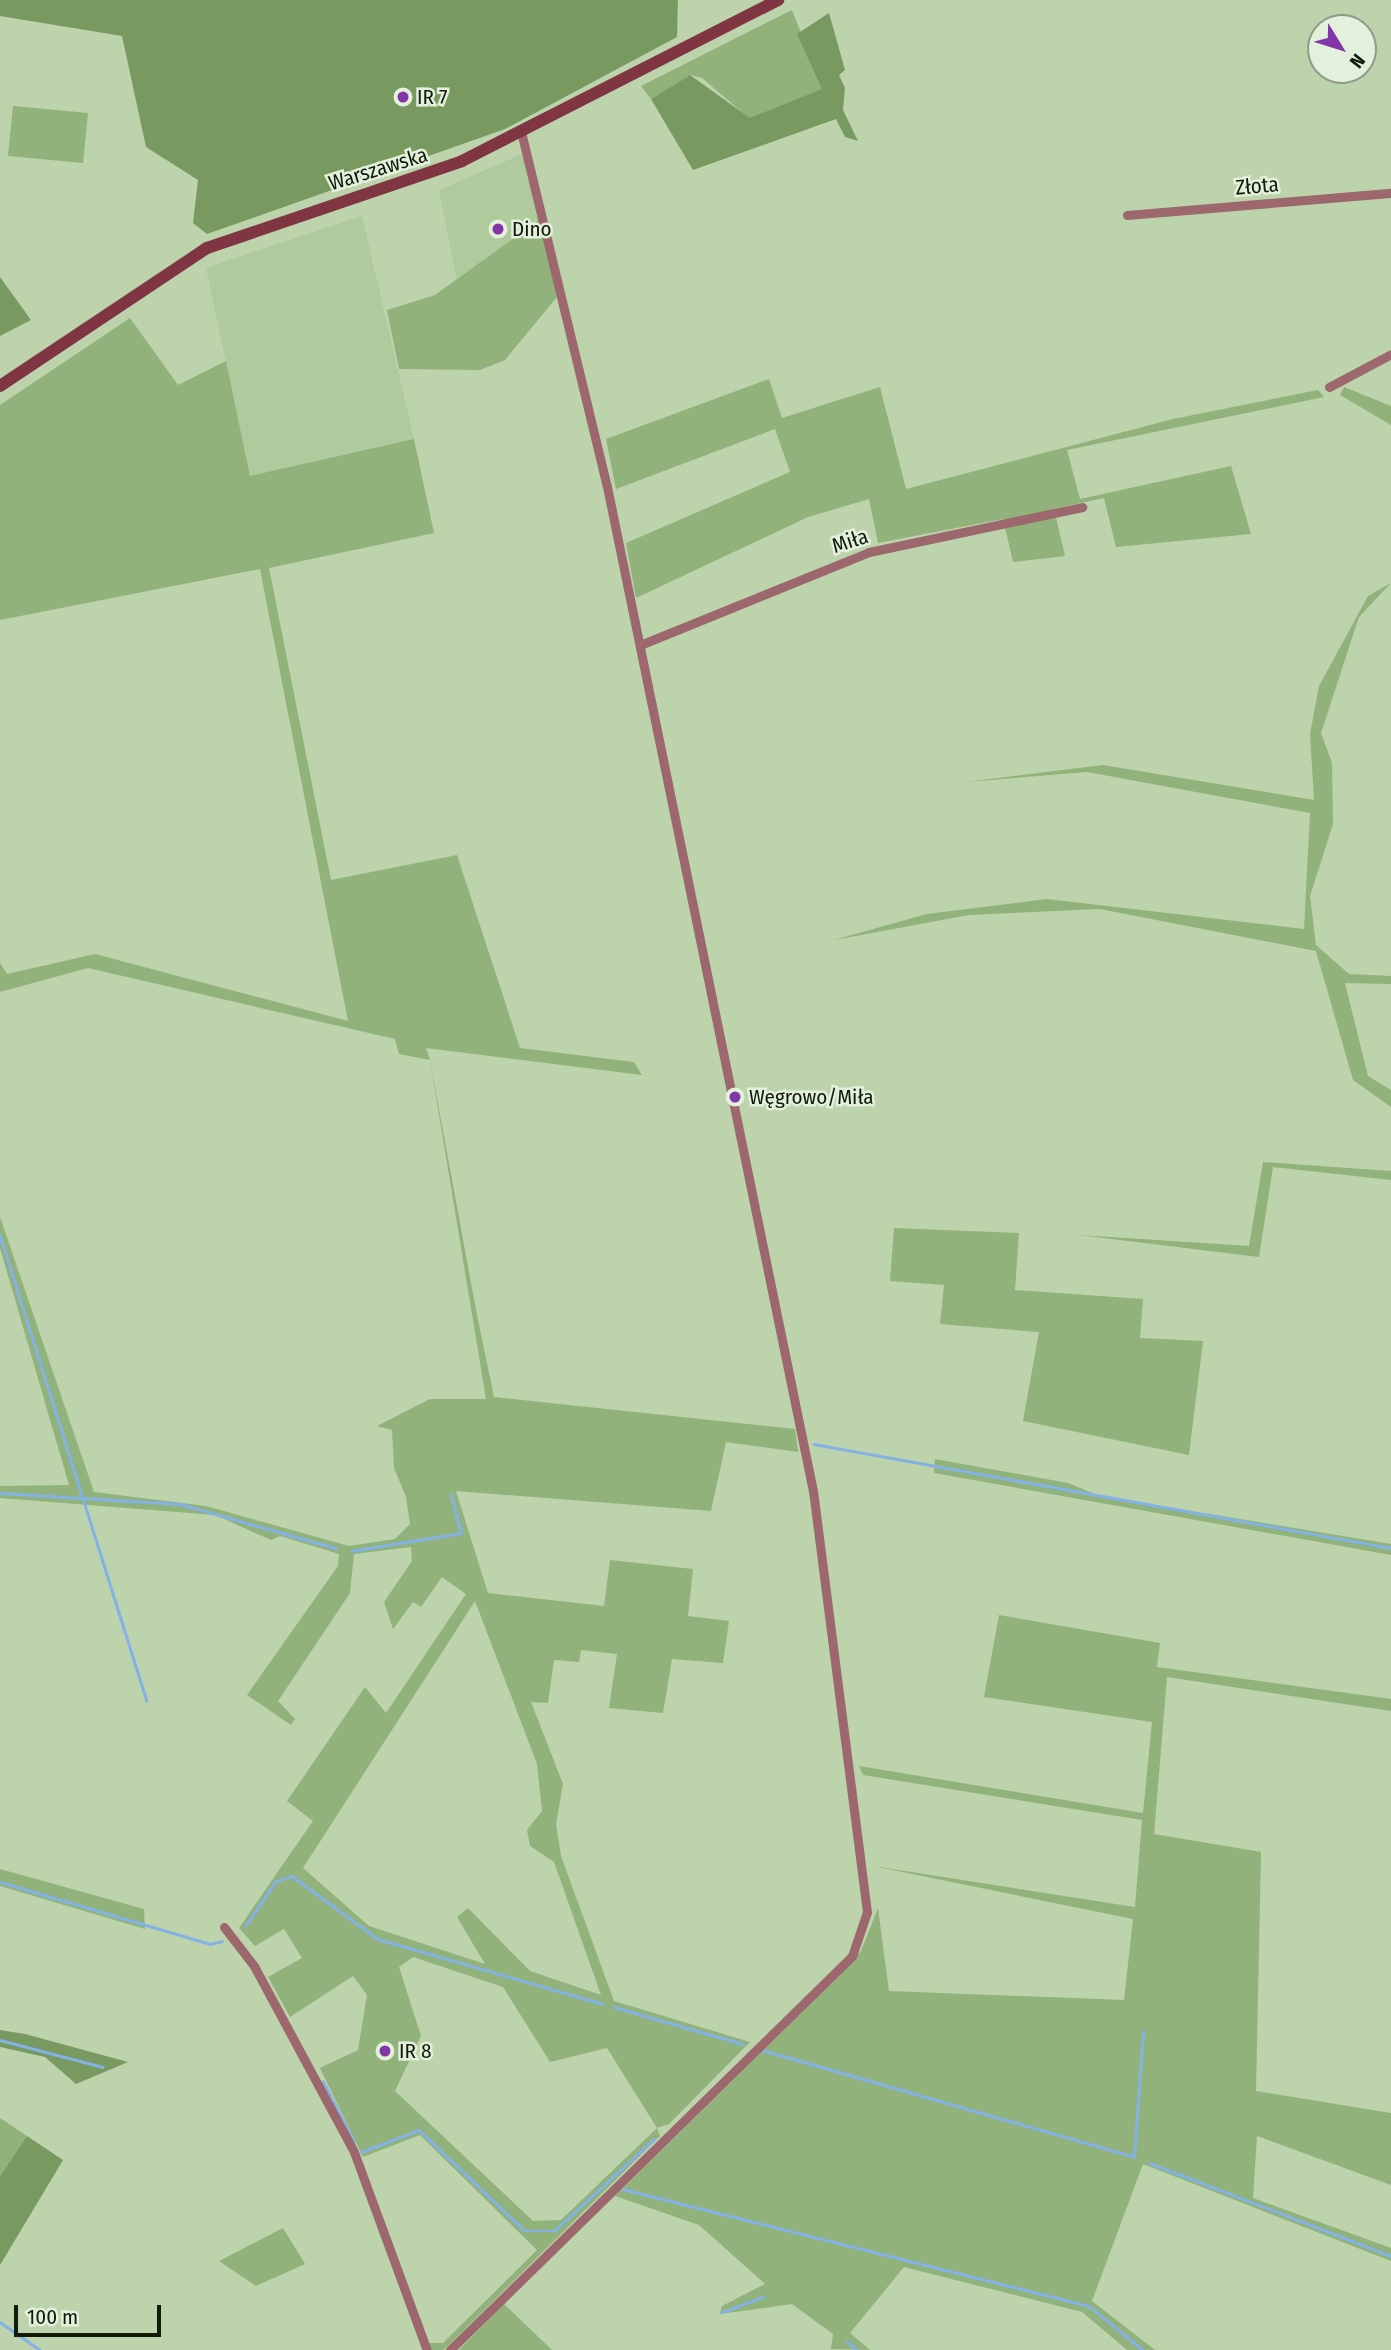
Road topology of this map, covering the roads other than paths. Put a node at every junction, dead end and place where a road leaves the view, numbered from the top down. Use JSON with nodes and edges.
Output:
{"nodes":[{"id":1,"x":778,"y":0,"type":"edge"},
{"id":2,"x":522,"y":131,"type":"junction"},
{"id":3,"x":1391,"y":193,"type":"edge"},
{"id":4,"x":1127,"y":215,"type":"dead end"},
{"id":5,"x":1391,"y":354,"type":"edge"},
{"id":6,"x":0,"y":386,"type":"edge"},
{"id":7,"x":1329,"y":387,"type":"dead end"},
{"id":8,"x":1082,"y":507,"type":"dead end"},
{"id":9,"x":640,"y":645,"type":"junction"},
{"id":10,"x":224,"y":1927,"type":"dead end"},
{"id":11,"x":427,"y":2350,"type":"edge"},
{"id":12,"x":450,"y":2350,"type":"edge"}],
"edges":[{"from":1,"to":2,"type":"main road","name":"Warszawska"},
{"from":2,"to":6,"type":"main road","name":"Warszawska"},
{"from":2,"to":9,"type":"street"},
{"from":3,"to":4,"type":"street","name":"Złota"},
{"from":5,"to":7,"type":"street"},
{"from":8,"to":9,"type":"street","name":"Miła"},
{"from":9,"to":12,"type":"street"},
{"from":10,"to":11,"type":"street"}]}
